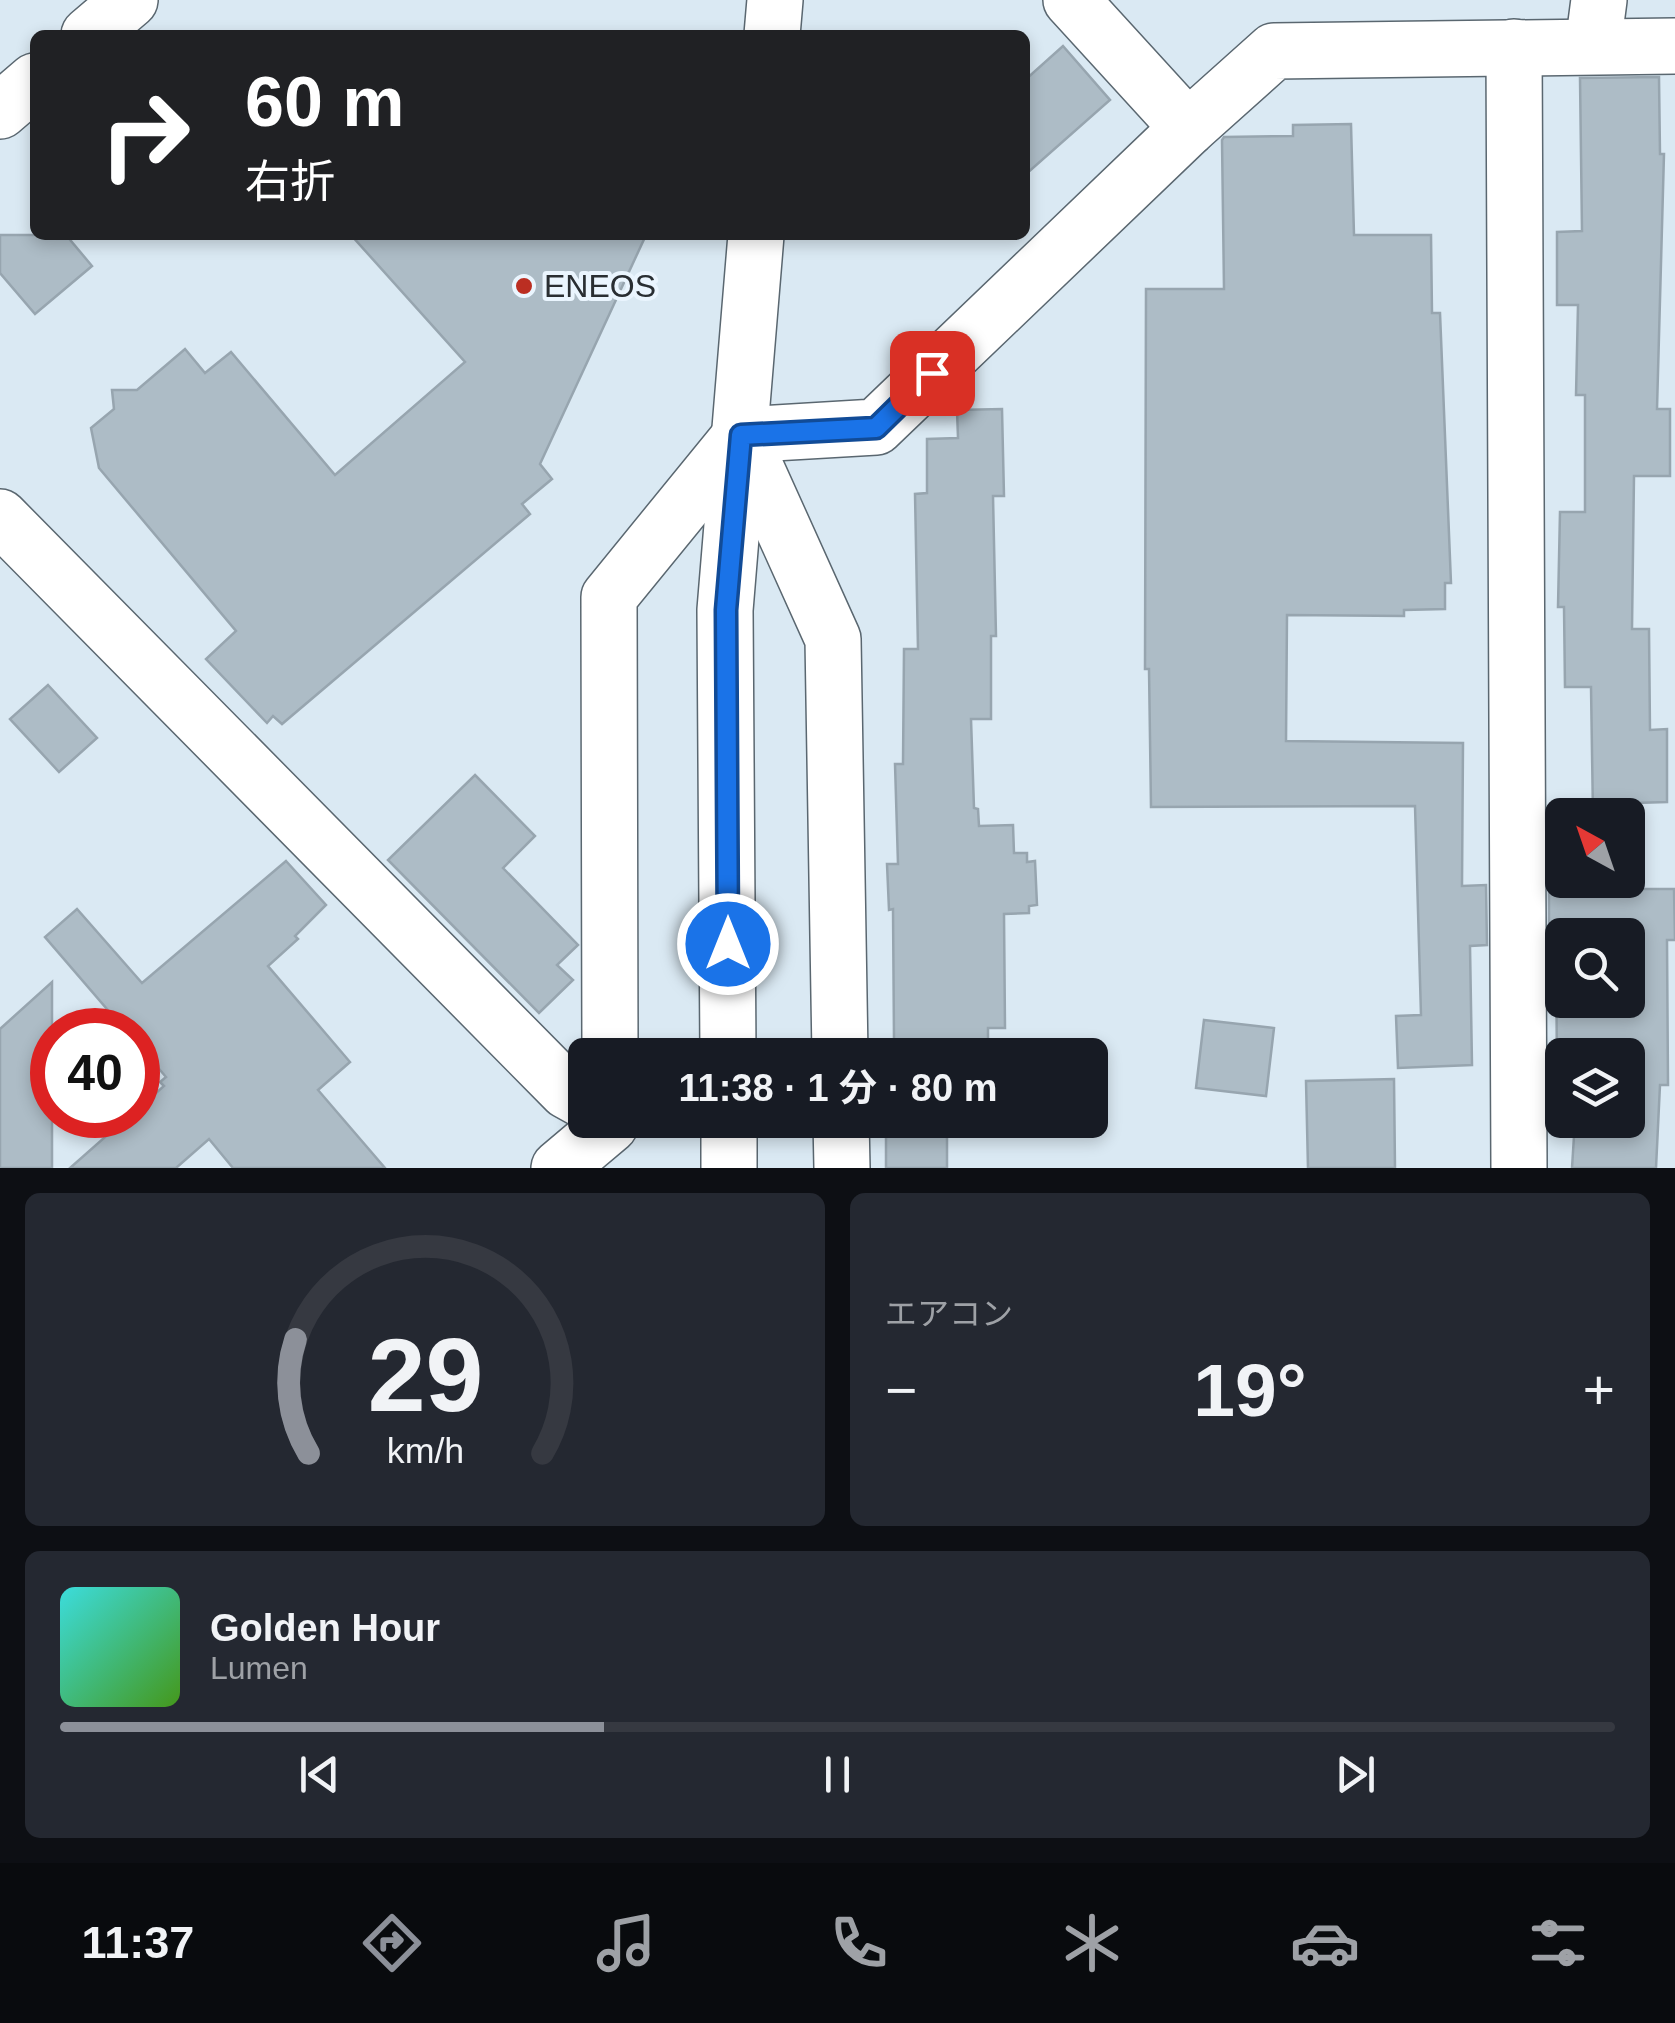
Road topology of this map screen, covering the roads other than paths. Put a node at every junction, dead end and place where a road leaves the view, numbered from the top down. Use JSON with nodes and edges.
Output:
{"nodes":[{"id":1,"x":130,"y":0,"type":"edge"},
{"id":2,"x":775,"y":0,"type":"edge"},
{"id":3,"x":1071,"y":0,"type":"edge"},
{"id":4,"x":1596,"y":23,"type":"edge"},
{"id":5,"x":95,"y":30,"type":"edge"},
{"id":6,"x":772,"y":30,"type":"edge"},
{"id":7,"x":1675,"y":46,"type":"edge"},
{"id":8,"x":1514,"y":48,"type":"junction"},
{"id":9,"x":30,"y":85,"type":"edge"},
{"id":10,"x":0,"y":111,"type":"edge"},
{"id":11,"x":1188,"y":128,"type":"junction"},
{"id":12,"x":756,"y":240,"type":"edge"},
{"id":13,"x":741,"y":435,"type":"junction"},
{"id":14,"x":0,"y":516,"type":"edge"},
{"id":15,"x":610,"y":1038,"type":"edge"},
{"id":16,"x":728,"y":1038,"type":"edge"},
{"id":17,"x":840,"y":1038,"type":"edge"},
{"id":18,"x":568,"y":1092,"type":"edge"},
{"id":19,"x":593,"y":1138,"type":"edge"},
{"id":20,"x":729,"y":1138,"type":"edge"},
{"id":21,"x":841,"y":1138,"type":"edge"},
{"id":22,"x":559,"y":1168,"type":"edge"},
{"id":23,"x":729,"y":1168,"type":"edge"},
{"id":24,"x":842,"y":1168,"type":"edge"},
{"id":25,"x":1519,"y":1168,"type":"edge"}],
"edges":[{"from":1,"to":5,"type":"street"},
{"from":2,"to":6,"type":"street"},
{"from":3,"to":11,"type":"street"},
{"from":4,"to":7,"type":"street"},
{"from":4,"to":8,"type":"street"},
{"from":8,"to":11,"type":"street"},
{"from":8,"to":25,"type":"street"},
{"from":9,"to":10,"type":"street"},
{"from":11,"to":13,"type":"street"},
{"from":12,"to":13,"type":"street"},
{"from":13,"to":15,"type":"street"},
{"from":13,"to":16,"type":"street"},
{"from":13,"to":17,"type":"street"},
{"from":14,"to":18,"type":"street"},
{"from":19,"to":22,"type":"street"},
{"from":20,"to":23,"type":"street"},
{"from":21,"to":24,"type":"street"}]}
